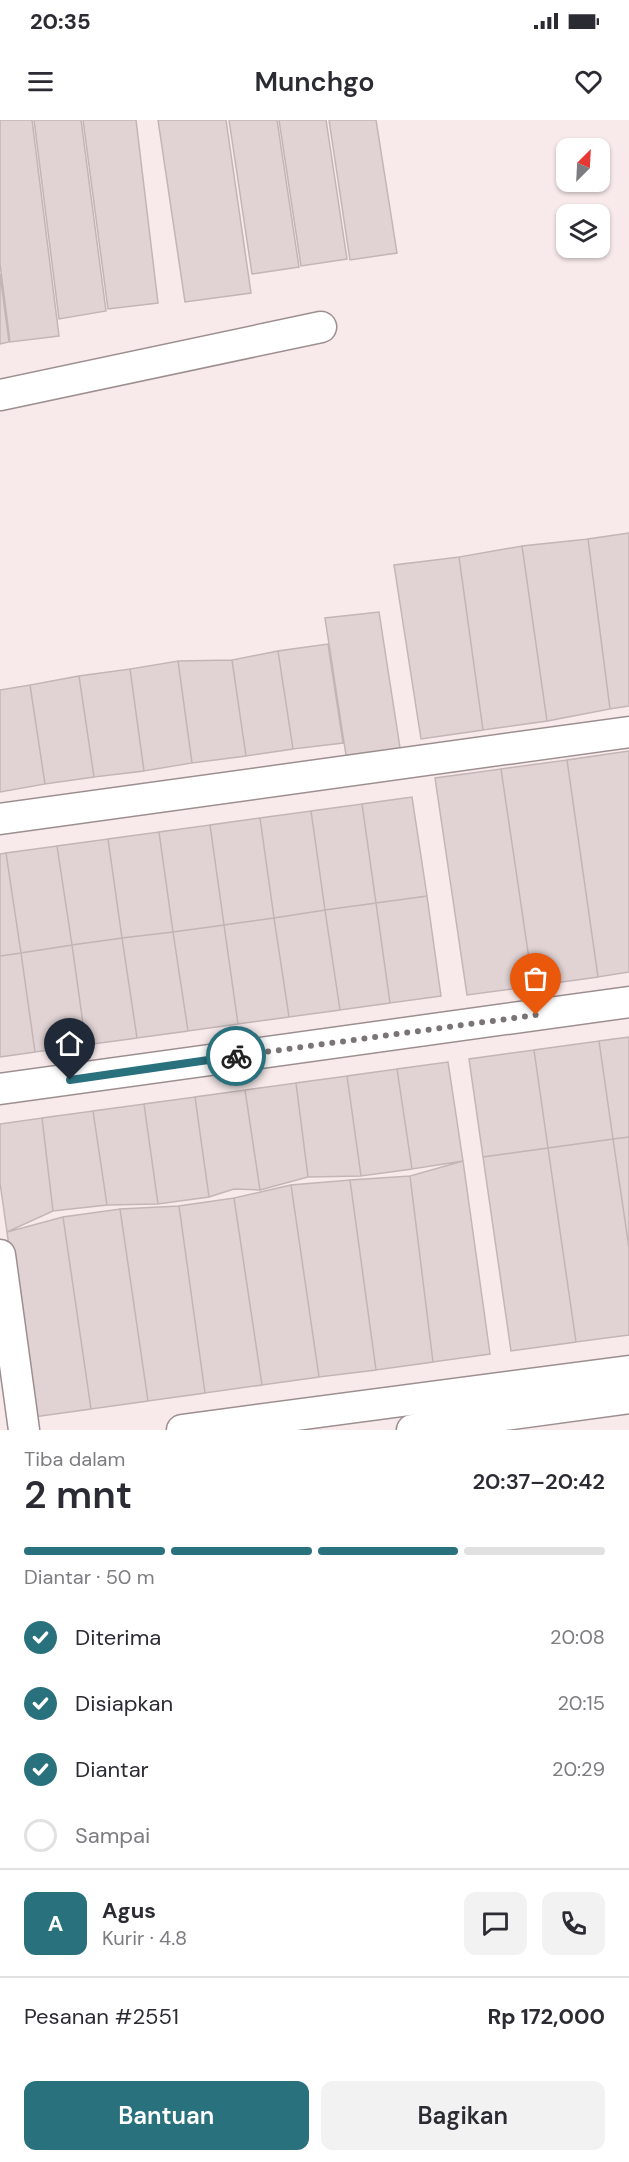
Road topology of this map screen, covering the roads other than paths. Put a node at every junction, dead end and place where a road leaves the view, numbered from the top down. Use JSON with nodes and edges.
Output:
{"nodes":[{"id":1,"x":321,"y":327,"type":"dead end"},
{"id":2,"x":0,"y":395,"type":"edge"},
{"id":3,"x":629,"y":732,"type":"edge"},
{"id":4,"x":0,"y":819,"type":"edge"},
{"id":5,"x":629,"y":1002,"type":"edge"},
{"id":6,"x":0,"y":1089,"type":"edge"},
{"id":7,"x":0,"y":1255,"type":"edge"},
{"id":8,"x":629,"y":1371,"type":"edge"},
{"id":9,"x":629,"y":1398,"type":"edge"},
{"id":10,"x":496,"y":1412,"type":"edge"},
{"id":11,"x":24,"y":1430,"type":"edge"},
{"id":12,"x":182,"y":1430,"type":"edge"},
{"id":13,"x":412,"y":1430,"type":"edge"}],
"edges":[{"from":1,"to":2,"type":"lane"},
{"from":3,"to":4,"type":"lane"},
{"from":5,"to":6,"type":"lane"},
{"from":7,"to":11,"type":"lane"},
{"from":8,"to":10,"type":"lane"},
{"from":9,"to":10,"type":"lane"},
{"from":10,"to":12,"type":"lane"},
{"from":10,"to":13,"type":"lane"}]}
